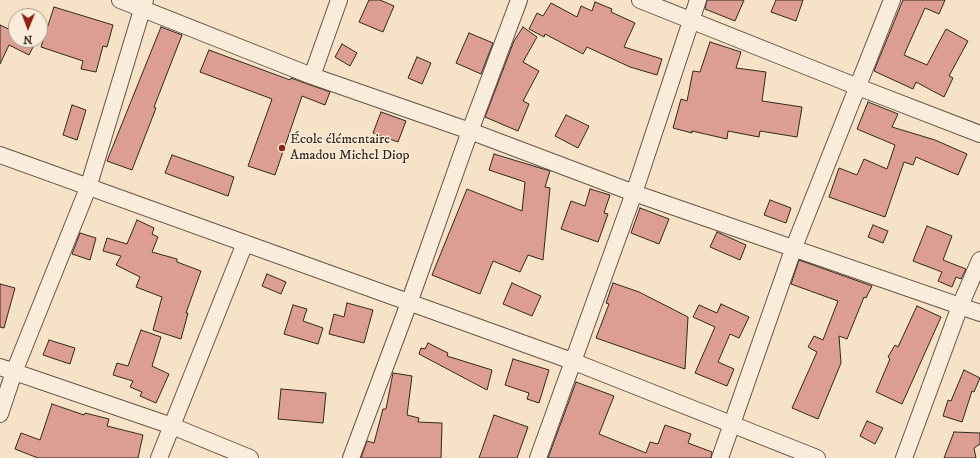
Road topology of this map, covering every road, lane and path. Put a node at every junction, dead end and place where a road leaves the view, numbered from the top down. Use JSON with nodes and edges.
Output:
{"nodes":[{"id":1,"x":120,"y":0,"type":"edge"},
{"id":2,"x":339,"y":0,"type":"edge"},
{"id":3,"x":520,"y":0,"type":"edge"},
{"id":4,"x":640,"y":0,"type":"edge"},
{"id":5,"x":698,"y":0,"type":"edge"},
{"id":6,"x":892,"y":0,"type":"edge"},
{"id":7,"x":144,"y":4,"type":"edge"},
{"id":8,"x":690,"y":20,"type":"junction"},
{"id":9,"x":312,"y":76,"type":"junction"},
{"id":10,"x":858,"y":87,"type":"junction"},
{"id":11,"x":470,"y":131,"type":"junction"},
{"id":12,"x":980,"y":134,"type":"edge"},
{"id":13,"x":0,"y":155,"type":"edge"},
{"id":14,"x":88,"y":188,"type":"junction"},
{"id":15,"x":634,"y":193,"type":"junction"},
{"id":16,"x":245,"y":243,"type":"junction"},
{"id":17,"x":794,"y":248,"type":"junction"},
{"id":18,"x":980,"y":260,"type":"edge"},
{"id":19,"x":409,"y":303,"type":"junction"},
{"id":20,"x":960,"y":306,"type":"junction"},
{"id":21,"x":980,"y":313,"type":"edge"},
{"id":22,"x":572,"y":361,"type":"junction"},
{"id":23,"x":7,"y":369,"type":"edge"},
{"id":24,"x":0,"y":414,"type":"edge"},
{"id":25,"x":732,"y":425,"type":"junction"},
{"id":26,"x":172,"y":426,"type":"junction"},
{"id":27,"x":159,"y":458,"type":"edge"},
{"id":28,"x":250,"y":458,"type":"edge"},
{"id":29,"x":351,"y":458,"type":"edge"},
{"id":30,"x":538,"y":458,"type":"edge"},
{"id":31,"x":720,"y":458,"type":"edge"},
{"id":32,"x":817,"y":458,"type":"edge"},
{"id":33,"x":904,"y":458,"type":"edge"}],
"edges":[{"from":1,"to":7,"type":"street"},
{"from":2,"to":9,"type":"street"},
{"from":3,"to":11,"type":"street"},
{"from":4,"to":8,"type":"street"},
{"from":5,"to":8,"type":"street"},
{"from":6,"to":10,"type":"street"},
{"from":7,"to":9,"type":"street"},
{"from":7,"to":14,"type":"street"},
{"from":8,"to":10,"type":"street"},
{"from":8,"to":15,"type":"street"},
{"from":9,"to":11,"type":"street"},
{"from":10,"to":12,"type":"street"},
{"from":10,"to":17,"type":"street"},
{"from":11,"to":15,"type":"street"},
{"from":11,"to":19,"type":"street"},
{"from":13,"to":14,"type":"street"},
{"from":14,"to":16,"type":"street"},
{"from":14,"to":23,"type":"street"},
{"from":15,"to":17,"type":"street"},
{"from":15,"to":22,"type":"street"},
{"from":16,"to":19,"type":"street"},
{"from":16,"to":26,"type":"street"},
{"from":17,"to":20,"type":"street"},
{"from":17,"to":25,"type":"street"},
{"from":18,"to":20,"type":"street"},
{"from":19,"to":22,"type":"street"},
{"from":19,"to":29,"type":"street"},
{"from":20,"to":21,"type":"street"},
{"from":20,"to":33,"type":"street"},
{"from":22,"to":25,"type":"street"},
{"from":22,"to":30,"type":"street"},
{"from":23,"to":24,"type":"street"},
{"from":23,"to":26,"type":"street"},
{"from":25,"to":31,"type":"street"},
{"from":25,"to":32,"type":"street"},
{"from":26,"to":27,"type":"street"},
{"from":26,"to":28,"type":"street"}]}
